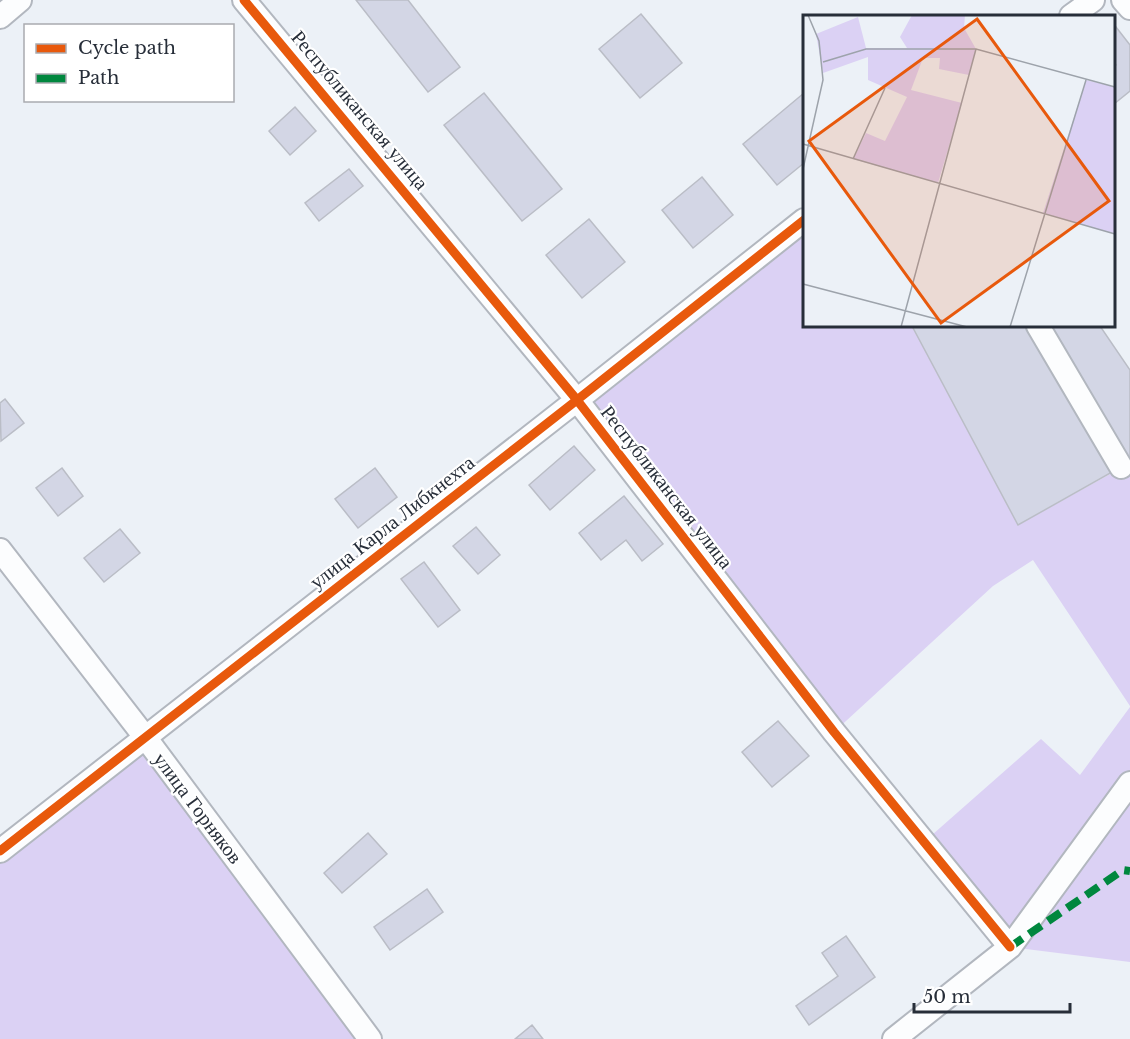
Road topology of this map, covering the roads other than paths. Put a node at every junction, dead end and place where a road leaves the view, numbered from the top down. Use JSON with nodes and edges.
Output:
{"nodes":[{"id":1,"x":20,"y":0,"type":"edge"},
{"id":2,"x":244,"y":0,"type":"edge"},
{"id":3,"x":1093,"y":0,"type":"edge"},
{"id":4,"x":1123,"y":0,"type":"edge"},
{"id":5,"x":1130,"y":8,"type":"edge"},
{"id":6,"x":1072,"y":15,"type":"edge"},
{"id":7,"x":0,"y":17,"type":"edge"},
{"id":8,"x":803,"y":221,"type":"edge"},
{"id":9,"x":1039,"y":327,"type":"edge"},
{"id":10,"x":577,"y":400,"type":"junction"},
{"id":11,"x":1121,"y":467,"type":"dead end"},
{"id":12,"x":0,"y":550,"type":"edge"},
{"id":13,"x":145,"y":737,"type":"junction"},
{"id":14,"x":1130,"y":783,"type":"edge"},
{"id":15,"x":0,"y":851,"type":"edge"},
{"id":16,"x":1010,"y":946,"type":"junction"},
{"id":17,"x":370,"y":1039,"type":"edge"},
{"id":18,"x":894,"y":1039,"type":"edge"}],
"edges":[{"from":1,"to":7,"type":"street"},
{"from":2,"to":10,"type":"street","name":"Республиканская улица"},
{"from":3,"to":6,"type":"street"},
{"from":4,"to":5,"type":"street"},
{"from":8,"to":10,"type":"street","name":"улица Карла Либкнехта"},
{"from":9,"to":11,"type":"street"},
{"from":10,"to":13,"type":"street","name":"улица Карла Либкнехта"},
{"from":10,"to":16,"type":"street","name":"Республиканская улица"},
{"from":12,"to":13,"type":"street","name":"улица Горняков"},
{"from":13,"to":15,"type":"street","name":"улица Карла Либкнехта"},
{"from":13,"to":17,"type":"street","name":"улица Горняков"},
{"from":14,"to":16,"type":"street"},
{"from":16,"to":18,"type":"street"}]}
